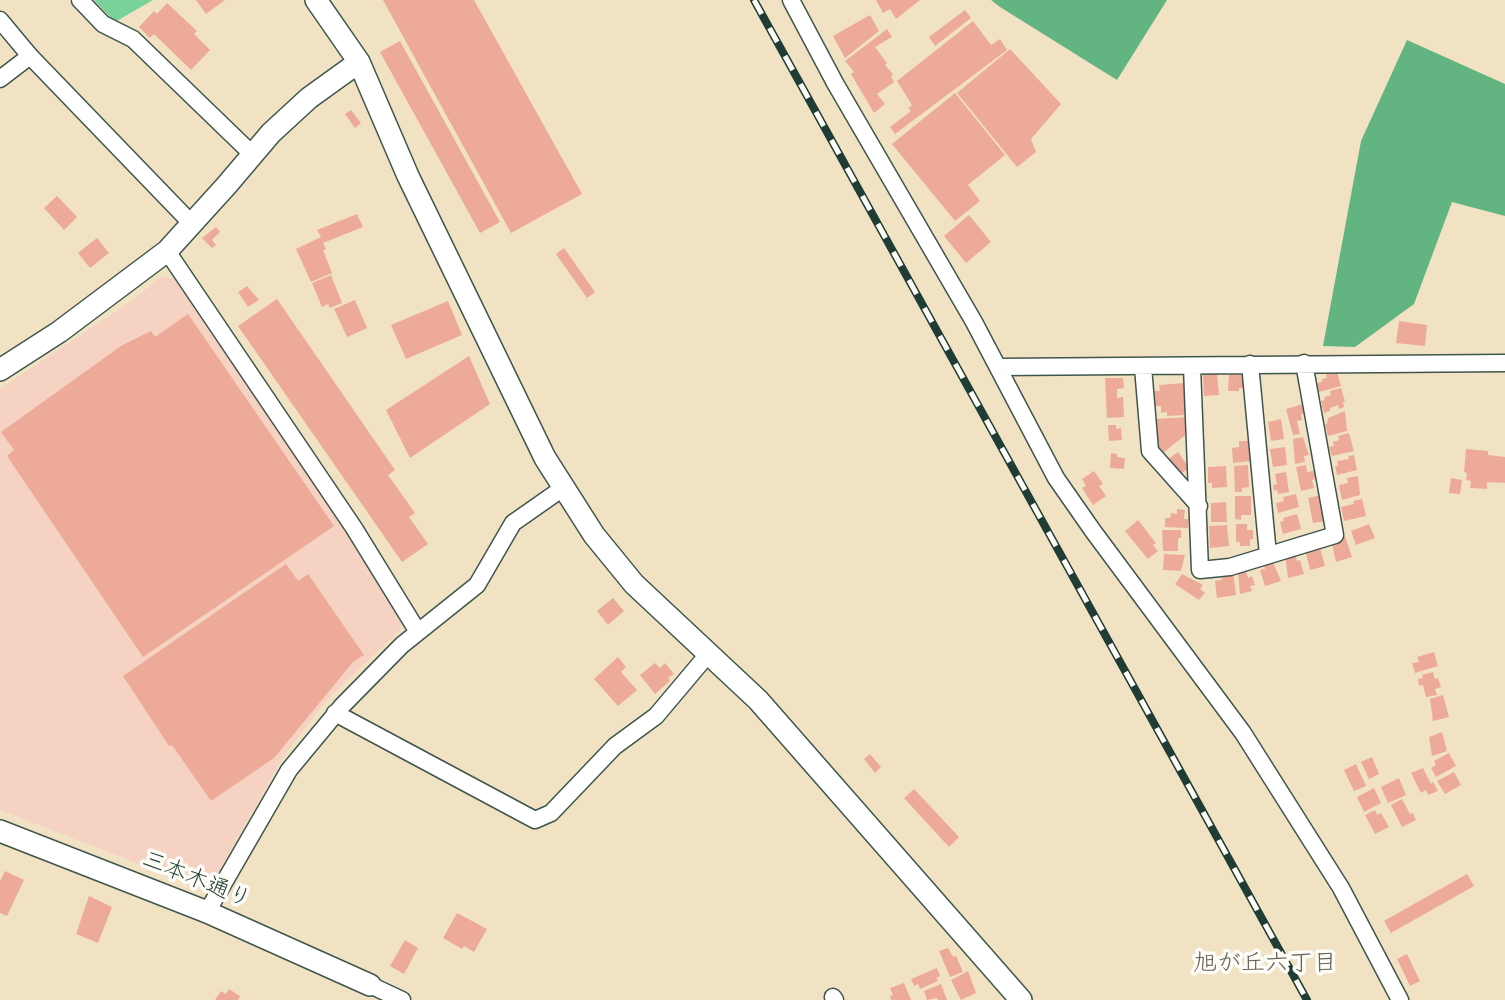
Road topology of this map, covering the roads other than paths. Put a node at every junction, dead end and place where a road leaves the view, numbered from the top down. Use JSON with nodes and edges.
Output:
{"nodes":[{"id":1,"x":80,"y":0,"type":"edge"},
{"id":2,"x":316,"y":0,"type":"edge"},
{"id":3,"x":791,"y":0,"type":"edge"},
{"id":4,"x":0,"y":20,"type":"edge"},
{"id":5,"x":30,"y":56,"type":"junction"},
{"id":6,"x":359,"y":62,"type":"junction"},
{"id":7,"x":0,"y":79,"type":"edge"},
{"id":8,"x":252,"y":154,"type":"junction"},
{"id":9,"x":192,"y":223,"type":"junction"},
{"id":10,"x":167,"y":251,"type":"junction"},
{"id":11,"x":1251,"y":363,"type":"junction"},
{"id":12,"x":1304,"y":363,"type":"junction"},
{"id":13,"x":1505,"y":363,"type":"edge"},
{"id":14,"x":999,"y":367,"type":"junction"},
{"id":15,"x":1143,"y":367,"type":"junction"},
{"id":16,"x":1192,"y":367,"type":"junction"},
{"id":17,"x":0,"y":370,"type":"edge"},
{"id":18,"x":563,"y":488,"type":"junction"},
{"id":19,"x":1199,"y":506,"type":"junction"},
{"id":20,"x":1268,"y":555,"type":"junction"},
{"id":21,"x":418,"y":632,"type":"junction"},
{"id":22,"x":709,"y":653,"type":"junction"},
{"id":23,"x":335,"y":713,"type":"junction"},
{"id":24,"x":0,"y":831,"type":"edge"},
{"id":25,"x":207,"y":912,"type":"junction"},
{"id":26,"x":370,"y":985,"type":"joint"},
{"id":27,"x":401,"y":1000,"type":"edge"},
{"id":28,"x":1021,"y":1000,"type":"edge"},
{"id":29,"x":1400,"y":1000,"type":"edge"}],
"edges":[{"from":1,"to":8,"type":"street"},
{"from":2,"to":6,"type":"street"},
{"from":3,"to":14,"type":"street"},
{"from":4,"to":5,"type":"street"},
{"from":5,"to":7,"type":"street"},
{"from":5,"to":9,"type":"street"},
{"from":6,"to":8,"type":"street"},
{"from":6,"to":18,"type":"street"},
{"from":8,"to":9,"type":"street"},
{"from":9,"to":10,"type":"street"},
{"from":10,"to":17,"type":"street"},
{"from":10,"to":21,"type":"street"},
{"from":11,"to":12,"type":"street"},
{"from":11,"to":16,"type":"street"},
{"from":11,"to":20,"type":"street"},
{"from":12,"to":13,"type":"street"},
{"from":12,"to":20,"type":"street"},
{"from":14,"to":15,"type":"street"},
{"from":14,"to":29,"type":"street"},
{"from":15,"to":16,"type":"street"},
{"from":15,"to":19,"type":"street"},
{"from":16,"to":19,"type":"street"},
{"from":18,"to":21,"type":"street"},
{"from":18,"to":22,"type":"street"},
{"from":19,"to":20,"type":"street"},
{"from":21,"to":23,"type":"street"},
{"from":22,"to":23,"type":"street"},
{"from":22,"to":28,"type":"street"},
{"from":23,"to":25,"type":"street"},
{"from":24,"to":25,"type":"street","name":"三本木通り"},
{"from":25,"to":26,"type":"street","name":"三本木通り"},
{"from":26,"to":27,"type":"street"}]}
